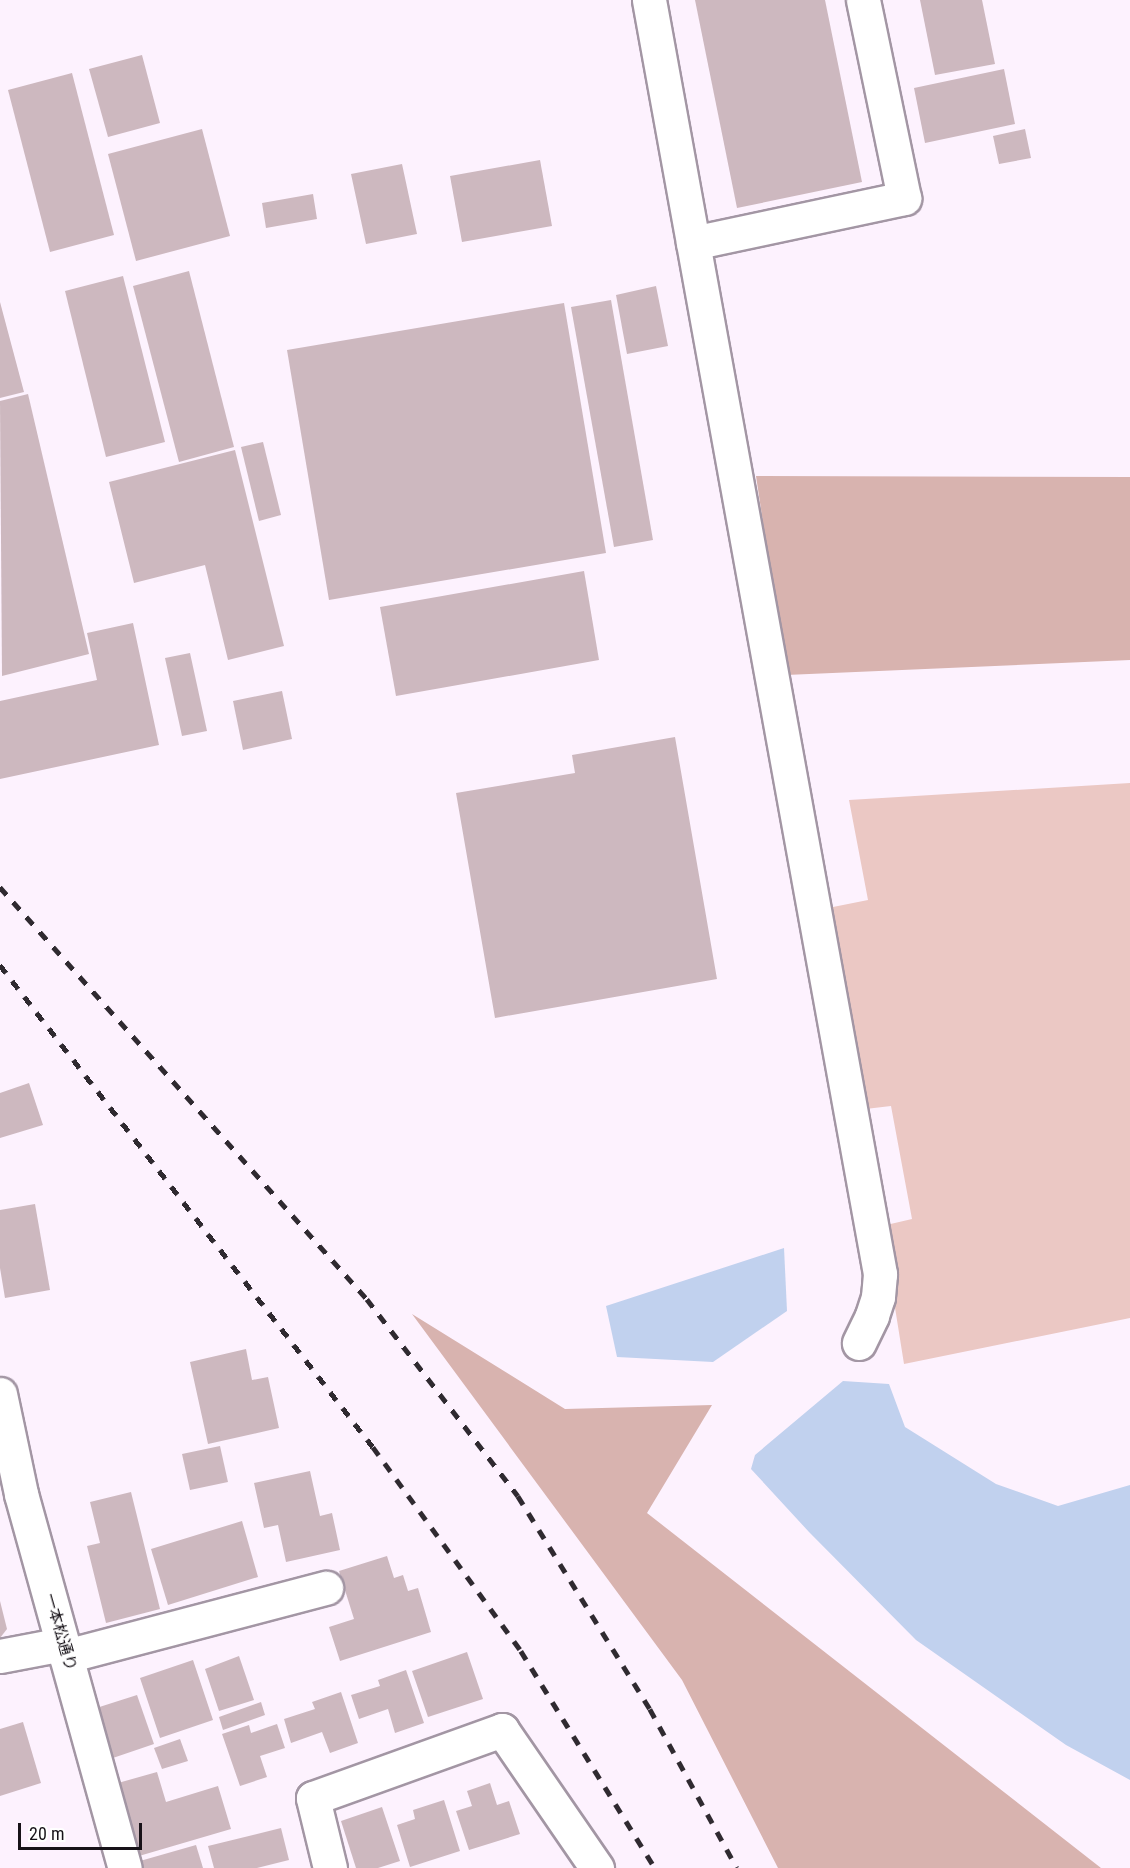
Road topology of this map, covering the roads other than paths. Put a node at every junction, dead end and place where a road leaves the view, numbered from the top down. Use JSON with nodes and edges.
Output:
{"nodes":[{"id":1,"x":649,"y":0,"type":"edge"},
{"id":2,"x":863,"y":0,"type":"edge"},
{"id":3,"x":693,"y":243,"type":"junction"},
{"id":4,"x":859,"y":1343,"type":"dead end"},
{"id":5,"x":0,"y":1394,"type":"edge"},
{"id":6,"x":326,"y":1588,"type":"dead end"},
{"id":7,"x":64,"y":1650,"type":"junction"},
{"id":8,"x":0,"y":1656,"type":"edge"},
{"id":9,"x":125,"y":1868,"type":"edge"},
{"id":10,"x":330,"y":1868,"type":"edge"},
{"id":11,"x":597,"y":1868,"type":"edge"}],
"edges":[{"from":1,"to":3,"type":"street"},
{"from":2,"to":3,"type":"street"},
{"from":3,"to":4,"type":"street"},
{"from":5,"to":7,"type":"street","name":"一本松通り"},
{"from":6,"to":7,"type":"street"},
{"from":7,"to":8,"type":"street"},
{"from":7,"to":9,"type":"street","name":"一本松通り"},
{"from":10,"to":11,"type":"street"}]}
